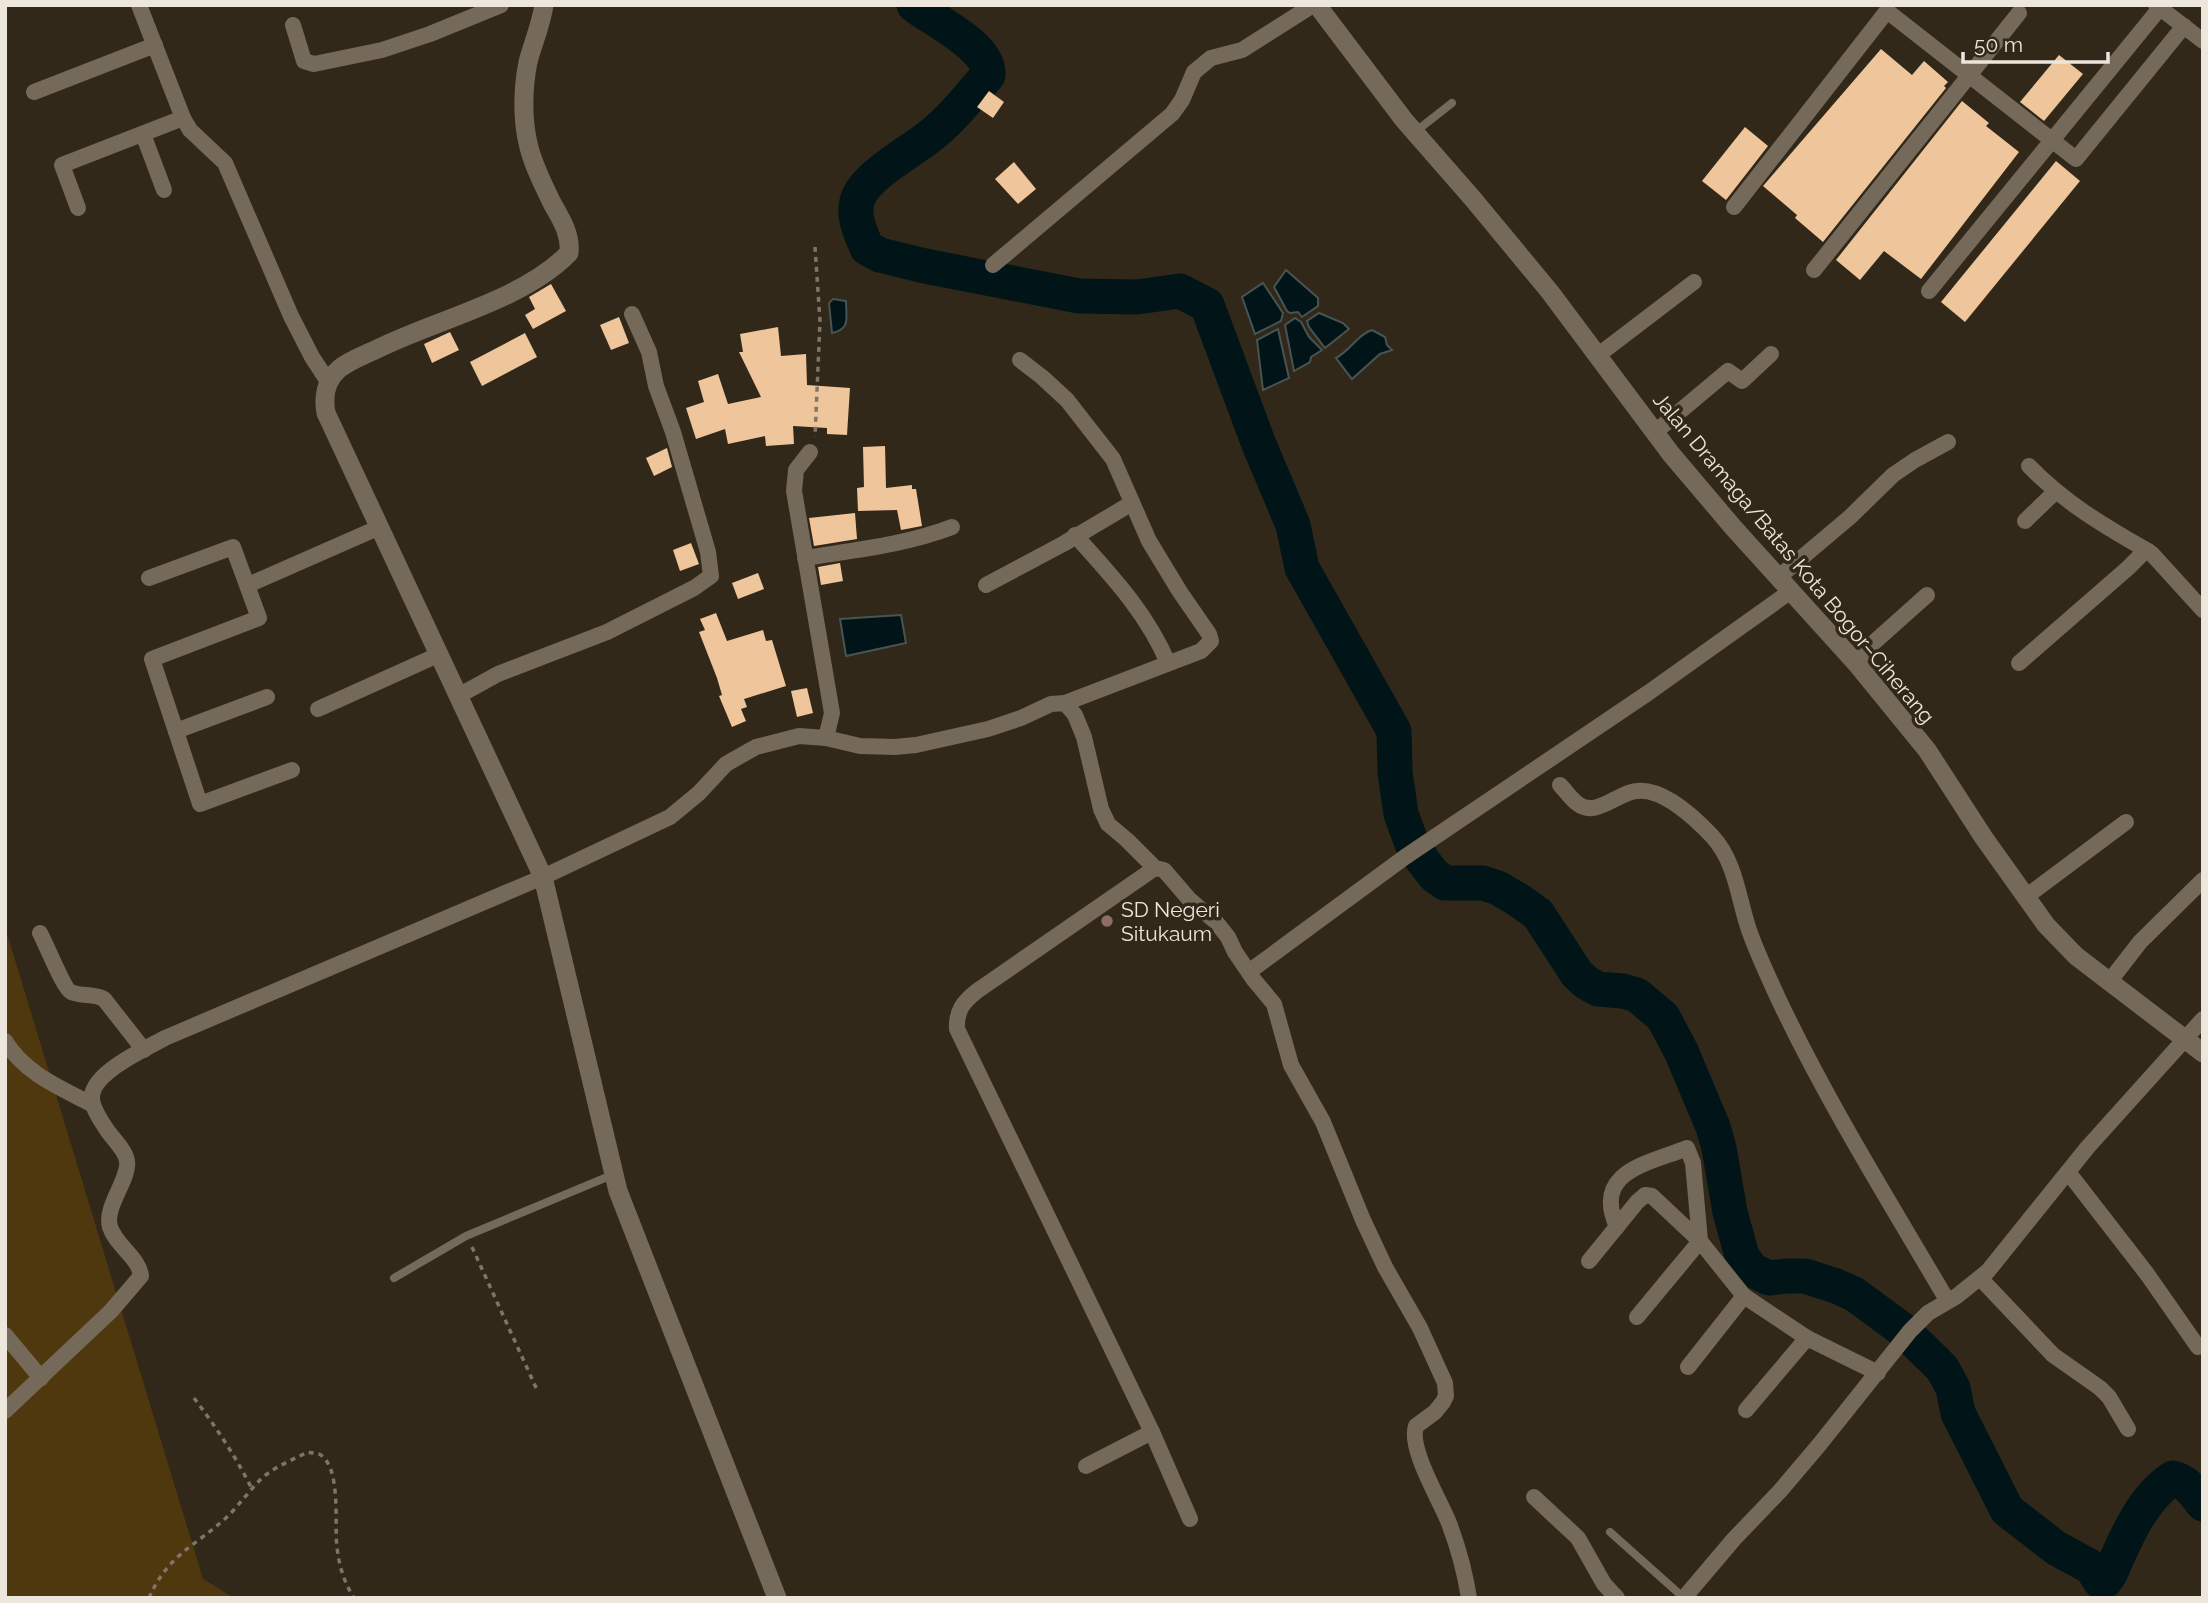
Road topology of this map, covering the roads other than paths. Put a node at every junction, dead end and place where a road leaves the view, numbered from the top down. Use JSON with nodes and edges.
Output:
{"nodes":[{"id":1,"x":139,"y":5,"type":"edge"},
{"id":2,"x":500,"y":5,"type":"edge"},
{"id":3,"x":544,"y":5,"type":"edge"},
{"id":4,"x":1315,"y":5,"type":"edge"},
{"id":5,"x":2158,"y":7,"type":"edge"},
{"id":6,"x":2019,"y":13,"type":"dead end"},
{"id":7,"x":293,"y":24,"type":"dead end"},
{"id":8,"x":2184,"y":26,"type":"junction"},
{"id":9,"x":2202,"y":40,"type":"edge"},
{"id":10,"x":155,"y":45,"type":"junction"},
{"id":11,"x":2123,"y":55,"type":"junction"},
{"id":12,"x":2146,"y":74,"type":"junction"},
{"id":13,"x":1970,"y":76,"type":"junction"},
{"id":14,"x":34,"y":92,"type":"dead end"},
{"id":15,"x":1451,"y":103,"type":"dead end"},
{"id":16,"x":183,"y":118,"type":"junction"},
{"id":17,"x":1415,"y":132,"type":"junction"},
{"id":18,"x":143,"y":134,"type":"junction"},
{"id":19,"x":2053,"y":141,"type":"junction"},
{"id":20,"x":164,"y":190,"type":"dead end"},
{"id":21,"x":1734,"y":207,"type":"dead end"},
{"id":22,"x":78,"y":208,"type":"dead end"},
{"id":23,"x":993,"y":265,"type":"dead end"},
{"id":24,"x":1814,"y":270,"type":"dead end"},
{"id":25,"x":1694,"y":282,"type":"dead end"},
{"id":26,"x":1929,"y":291,"type":"dead end"},
{"id":27,"x":632,"y":314,"type":"dead end"},
{"id":28,"x":1771,"y":354,"type":"dead end"},
{"id":29,"x":1597,"y":356,"type":"junction"},
{"id":30,"x":1020,"y":360,"type":"dead end"},
{"id":31,"x":329,"y":383,"type":"junction"},
{"id":32,"x":1654,"y":433,"type":"junction"},
{"id":33,"x":1948,"y":442,"type":"dead end"},
{"id":34,"x":810,"y":452,"type":"road end"},
{"id":35,"x":2029,"y":466,"type":"dead end"},
{"id":36,"x":2055,"y":492,"type":"junction"},
{"id":37,"x":1132,"y":503,"type":"junction"},
{"id":38,"x":2025,"y":521,"type":"dead end"},
{"id":39,"x":380,"y":527,"type":"junction"},
{"id":40,"x":953,"y":527,"type":"dead end"},
{"id":41,"x":1075,"y":535,"type":"junction"},
{"id":42,"x":2148,"y":551,"type":"junction"},
{"id":43,"x":805,"y":558,"type":"junction"},
{"id":44,"x":149,"y":578,"type":"dead end"},
{"id":45,"x":1785,"y":584,"type":"junction"},
{"id":46,"x":248,"y":585,"type":"junction"},
{"id":47,"x":986,"y":585,"type":"dead end"},
{"id":48,"x":1927,"y":596,"type":"dead end"},
{"id":49,"x":2203,"y":610,"type":"edge"},
{"id":50,"x":438,"y":655,"type":"junction"},
{"id":51,"x":1168,"y":663,"type":"junction"},
{"id":52,"x":1856,"y":663,"type":"junction"},
{"id":53,"x":2019,"y":663,"type":"dead end"},
{"id":54,"x":458,"y":696,"type":"junction"},
{"id":55,"x":267,"y":697,"type":"dead end"},
{"id":56,"x":1065,"y":703,"type":"junction"},
{"id":57,"x":318,"y":709,"type":"dead end"},
{"id":58,"x":176,"y":731,"type":"junction"},
{"id":59,"x":826,"y":738,"type":"junction"},
{"id":60,"x":292,"y":770,"type":"dead end"},
{"id":61,"x":1560,"y":785,"type":"dead end"},
{"id":62,"x":2126,"y":822,"type":"dead end"},
{"id":63,"x":1155,"y":868,"type":"junction"},
{"id":64,"x":543,"y":877,"type":"junction"},
{"id":65,"x":2203,"y":880,"type":"edge"},
{"id":66,"x":2027,"y":896,"type":"junction"},
{"id":67,"x":40,"y":933,"type":"dead end"},
{"id":68,"x":1250,"y":971,"type":"junction"},
{"id":69,"x":2109,"y":982,"type":"junction"},
{"id":70,"x":2203,"y":1019,"type":"edge"},
{"id":71,"x":2186,"y":1038,"type":"junction"},
{"id":72,"x":5,"y":1041,"type":"edge"},
{"id":73,"x":144,"y":1050,"type":"junction"},
{"id":74,"x":2203,"y":1053,"type":"edge"},
{"id":75,"x":93,"y":1105,"type":"junction"},
{"id":76,"x":2068,"y":1172,"type":"junction"},
{"id":77,"x":1624,"y":1173,"type":"junction"},
{"id":78,"x":615,"y":1174,"type":"junction"},
{"id":79,"x":1645,"y":1195,"type":"junction"},
{"id":80,"x":1617,"y":1227,"type":"junction"},
{"id":81,"x":1700,"y":1241,"type":"junction"},
{"id":82,"x":1589,"y":1261,"type":"dead end"},
{"id":83,"x":394,"y":1278,"type":"dead end"},
{"id":84,"x":1980,"y":1278,"type":"junction"},
{"id":85,"x":1744,"y":1296,"type":"junction"},
{"id":86,"x":1947,"y":1300,"type":"junction"},
{"id":87,"x":1637,"y":1317,"type":"dead end"},
{"id":88,"x":5,"y":1335,"type":"edge"},
{"id":89,"x":1807,"y":1338,"type":"junction"},
{"id":90,"x":2197,"y":1347,"type":"dead end"},
{"id":91,"x":1688,"y":1367,"type":"dead end"},
{"id":92,"x":1882,"y":1368,"type":"junction"},
{"id":93,"x":41,"y":1378,"type":"junction"},
{"id":94,"x":1746,"y":1410,"type":"dead end"},
{"id":95,"x":5,"y":1411,"type":"edge"},
{"id":96,"x":2128,"y":1429,"type":"dead end"},
{"id":97,"x":1152,"y":1432,"type":"junction"},
{"id":98,"x":1086,"y":1466,"type":"dead end"},
{"id":99,"x":1534,"y":1497,"type":"dead end"},
{"id":100,"x":1190,"y":1519,"type":"dead end"},
{"id":101,"x":1610,"y":1532,"type":"dead end"},
{"id":102,"x":777,"y":1598,"type":"edge"},
{"id":103,"x":1469,"y":1598,"type":"edge"},
{"id":104,"x":1618,"y":1598,"type":"edge"},
{"id":105,"x":1684,"y":1598,"type":"edge"}],
"edges":[{"from":1,"to":10,"type":"street"},
{"from":2,"to":7,"type":"street"},
{"from":3,"to":31,"type":"street"},
{"from":4,"to":17,"type":"street","name":"Jalan Dramaga/Batas Kota Bogor–Ciherang"},
{"from":4,"to":23,"type":"street"},
{"from":5,"to":8,"type":"street"},
{"from":5,"to":11,"type":"street"},
{"from":6,"to":13,"type":"street"},
{"from":8,"to":9,"type":"street"},
{"from":8,"to":12,"type":"street"},
{"from":10,"to":14,"type":"street"},
{"from":10,"to":16,"type":"street"},
{"from":11,"to":12,"type":"street"},
{"from":11,"to":19,"type":"street"},
{"from":12,"to":19,"type":"street"},
{"from":13,"to":19,"type":"street"},
{"from":13,"to":21,"type":"street"},
{"from":13,"to":24,"type":"street"},
{"from":15,"to":17,"type":"lane"},
{"from":16,"to":18,"type":"street"},
{"from":16,"to":31,"type":"street"},
{"from":17,"to":29,"type":"street","name":"Jalan Dramaga/Batas Kota Bogor–Ciherang"},
{"from":18,"to":20,"type":"street"},
{"from":18,"to":22,"type":"street"},
{"from":19,"to":26,"type":"street"},
{"from":25,"to":29,"type":"street"},
{"from":27,"to":54,"type":"street"},
{"from":28,"to":32,"type":"street"},
{"from":29,"to":32,"type":"street","name":"Jalan Dramaga/Batas Kota Bogor–Ciherang"},
{"from":30,"to":37,"type":"street"},
{"from":31,"to":39,"type":"street"},
{"from":32,"to":45,"type":"street","name":"Jalan Dramaga/Batas Kota Bogor–Ciherang"},
{"from":33,"to":45,"type":"street"},
{"from":34,"to":43,"type":"street"},
{"from":35,"to":36,"type":"street"},
{"from":36,"to":38,"type":"street"},
{"from":36,"to":42,"type":"street"},
{"from":37,"to":41,"type":"street"},
{"from":37,"to":51,"type":"street"},
{"from":39,"to":46,"type":"street"},
{"from":39,"to":50,"type":"street"},
{"from":40,"to":43,"type":"street"},
{"from":41,"to":47,"type":"street"},
{"from":41,"to":51,"type":"street"},
{"from":42,"to":49,"type":"street"},
{"from":42,"to":53,"type":"street"},
{"from":43,"to":59,"type":"street"},
{"from":44,"to":46,"type":"street"},
{"from":45,"to":52,"type":"street","name":"Jalan Dramaga/Batas Kota Bogor–Ciherang"},
{"from":45,"to":68,"type":"street"},
{"from":46,"to":58,"type":"street"},
{"from":48,"to":52,"type":"street"},
{"from":50,"to":54,"type":"street"},
{"from":50,"to":57,"type":"street"},
{"from":51,"to":56,"type":"street"},
{"from":52,"to":66,"type":"street","name":"Jalan Dramaga/Batas Kota Bogor–Ciherang"},
{"from":54,"to":64,"type":"street"},
{"from":55,"to":58,"type":"street"},
{"from":56,"to":59,"type":"street"},
{"from":56,"to":63,"type":"street"},
{"from":58,"to":60,"type":"street"},
{"from":59,"to":64,"type":"street"},
{"from":61,"to":86,"type":"street"},
{"from":62,"to":66,"type":"street"},
{"from":63,"to":68,"type":"street"},
{"from":63,"to":97,"type":"street"},
{"from":64,"to":73,"type":"street"},
{"from":64,"to":78,"type":"street"},
{"from":65,"to":69,"type":"street"},
{"from":66,"to":69,"type":"street","name":"Jalan Dramaga/Batas Kota Bogor–Ciherang"},
{"from":67,"to":73,"type":"street"},
{"from":68,"to":103,"type":"street"},
{"from":69,"to":71,"type":"street","name":"Jalan Dramaga/Batas Kota Bogor–Ciherang"},
{"from":70,"to":71,"type":"street"},
{"from":71,"to":74,"type":"street","name":"Jalan Dramaga/Batas Kota Bogor–Ciherang"},
{"from":71,"to":76,"type":"street"},
{"from":72,"to":75,"type":"street"},
{"from":73,"to":75,"type":"street"},
{"from":75,"to":93,"type":"street"},
{"from":76,"to":84,"type":"street"},
{"from":76,"to":90,"type":"street"},
{"from":77,"to":79,"type":"street"},
{"from":77,"to":80,"type":"street"},
{"from":77,"to":81,"type":"street"},
{"from":78,"to":83,"type":"lane"},
{"from":78,"to":102,"type":"street"},
{"from":79,"to":80,"type":"street"},
{"from":79,"to":81,"type":"street"},
{"from":80,"to":82,"type":"street"},
{"from":81,"to":85,"type":"street"},
{"from":81,"to":87,"type":"street"},
{"from":84,"to":86,"type":"street"},
{"from":84,"to":96,"type":"street"},
{"from":85,"to":89,"type":"street"},
{"from":85,"to":91,"type":"street"},
{"from":86,"to":92,"type":"street"},
{"from":88,"to":93,"type":"street"},
{"from":89,"to":92,"type":"street"},
{"from":89,"to":94,"type":"street"},
{"from":92,"to":105,"type":"street"},
{"from":93,"to":95,"type":"street"},
{"from":97,"to":98,"type":"street"},
{"from":97,"to":100,"type":"street"},
{"from":99,"to":104,"type":"street"},
{"from":101,"to":105,"type":"lane"}]}
